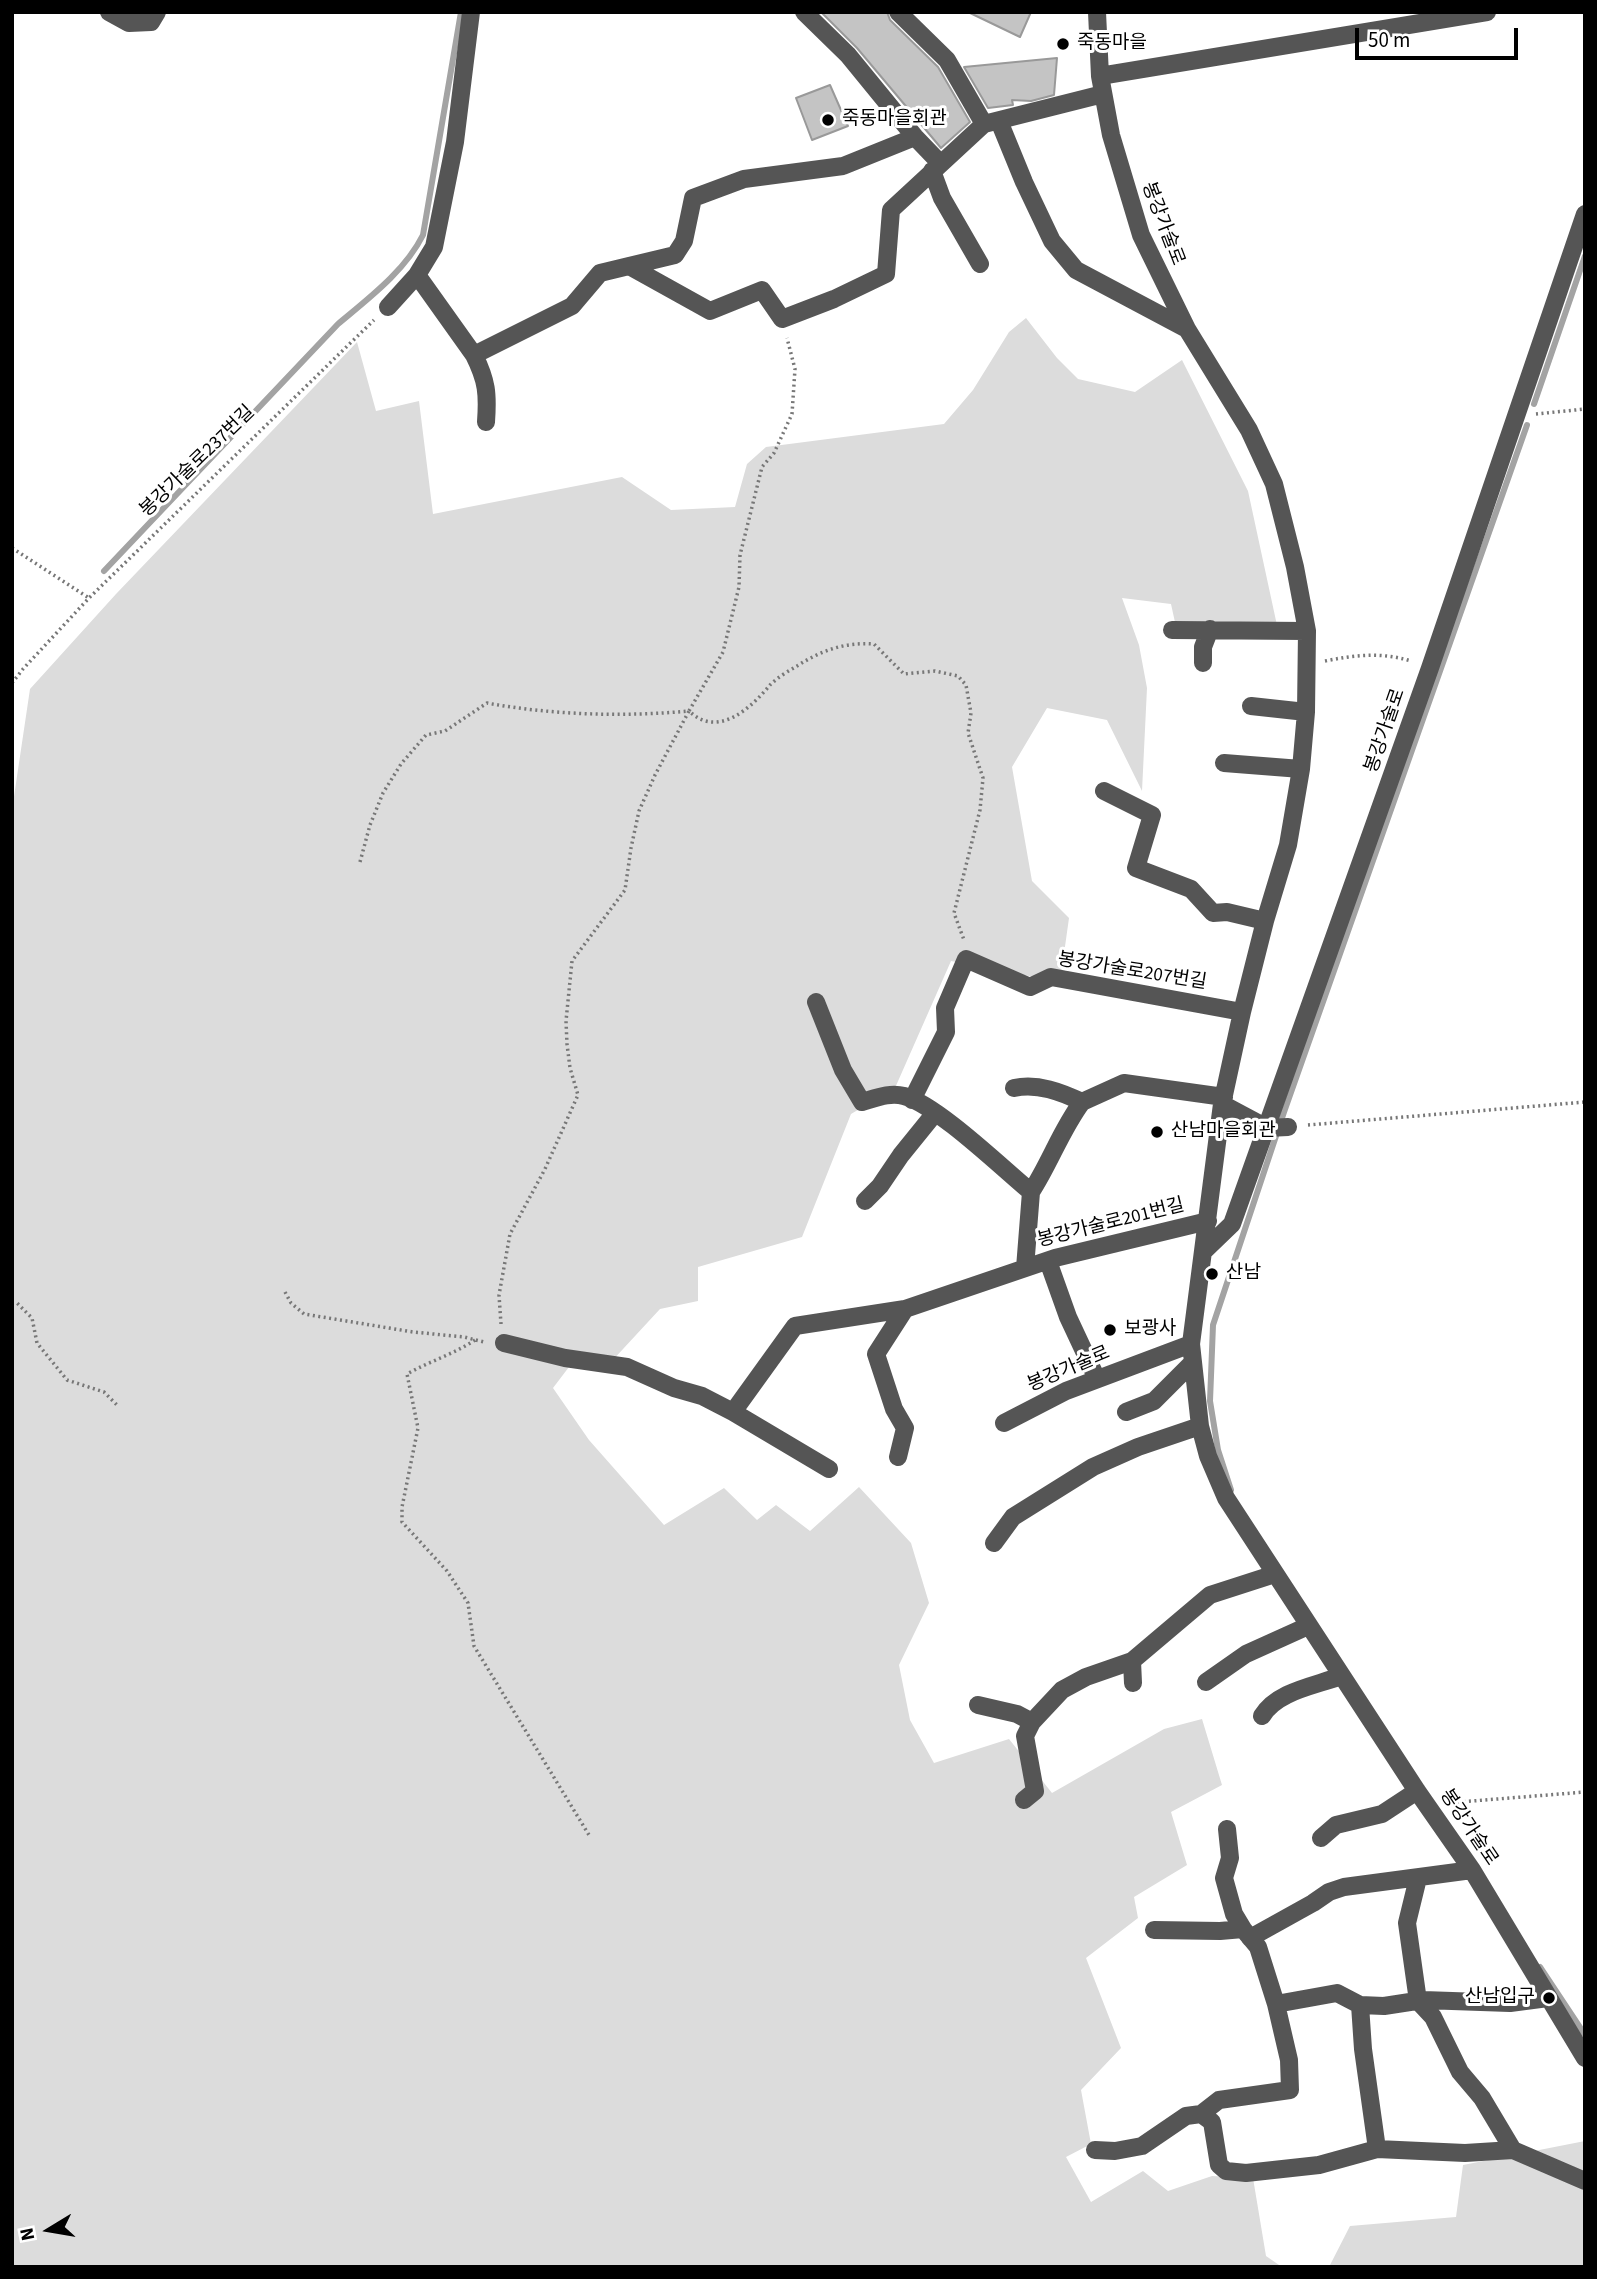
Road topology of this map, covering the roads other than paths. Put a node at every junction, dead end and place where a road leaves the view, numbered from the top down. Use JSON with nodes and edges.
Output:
{"nodes":[{"id":1,"x":109,"y":12,"type":"edge"},
{"id":2,"x":157,"y":12,"type":"edge"},
{"id":3,"x":471,"y":12,"type":"edge"},
{"id":4,"x":804,"y":12,"type":"edge"},
{"id":5,"x":898,"y":12,"type":"edge"},
{"id":6,"x":1097,"y":12,"type":"edge"},
{"id":7,"x":1487,"y":12,"type":"edge"},
{"id":8,"x":1100,"y":76,"type":"junction"},
{"id":9,"x":1104,"y":94,"type":"junction"},
{"id":10,"x":991,"y":123,"type":"junction"},
{"id":11,"x":915,"y":137,"type":"junction"},
{"id":12,"x":936,"y":167,"type":"junction"},
{"id":13,"x":1585,"y":214,"type":"edge"},
{"id":14,"x":980,"y":264,"type":"dead end"},
{"id":15,"x":629,"y":266,"type":"junction"},
{"id":16,"x":416,"y":275,"type":"junction"},
{"id":17,"x":388,"y":307,"type":"road end"},
{"id":18,"x":1187,"y":329,"type":"junction"},
{"id":19,"x":474,"y":355,"type":"junction"},
{"id":20,"x":486,"y":422,"type":"dead end"},
{"id":21,"x":1210,"y":629,"type":"junction"},
{"id":22,"x":1172,"y":630,"type":"dead end"},
{"id":23,"x":1307,"y":631,"type":"junction"},
{"id":24,"x":1203,"y":663,"type":"dead end"},
{"id":25,"x":1251,"y":706,"type":"dead end"},
{"id":26,"x":1306,"y":712,"type":"junction"},
{"id":27,"x":1224,"y":763,"type":"dead end"},
{"id":28,"x":1301,"y":769,"type":"junction"},
{"id":29,"x":1104,"y":791,"type":"dead end"},
{"id":30,"x":1265,"y":921,"type":"junction"},
{"id":31,"x":816,"y":1002,"type":"dead end"},
{"id":32,"x":1242,"y":1012,"type":"junction"},
{"id":33,"x":1014,"y":1088,"type":"dead end"},
{"id":34,"x":909,"y":1098,"type":"junction"},
{"id":35,"x":1223,"y":1100,"type":"junction"},
{"id":36,"x":1082,"y":1102,"type":"junction"},
{"id":37,"x":935,"y":1113,"type":"junction"},
{"id":38,"x":1276,"y":1128,"type":"junction"},
{"id":39,"x":1031,"y":1192,"type":"junction"},
{"id":40,"x":865,"y":1201,"type":"dead end"},
{"id":41,"x":1208,"y":1221,"type":"junction"},
{"id":42,"x":1205,"y":1250,"type":"junction"},
{"id":43,"x":1048,"y":1261,"type":"junction"},
{"id":44,"x":1025,"y":1268,"type":"junction"},
{"id":45,"x":905,"y":1308,"type":"junction"},
{"id":46,"x":504,"y":1343,"type":"road end"},
{"id":47,"x":1191,"y":1344,"type":"junction"},
{"id":48,"x":1192,"y":1363,"type":"junction"},
{"id":49,"x":1097,"y":1379,"type":"junction"},
{"id":50,"x":733,"y":1412,"type":"junction"},
{"id":51,"x":1126,"y":1412,"type":"dead end"},
{"id":52,"x":1003,"y":1423,"type":"dead end"},
{"id":53,"x":1200,"y":1426,"type":"junction"},
{"id":54,"x":898,"y":1457,"type":"dead end"},
{"id":55,"x":829,"y":1469,"type":"dead end"},
{"id":56,"x":994,"y":1543,"type":"dead end"},
{"id":57,"x":1275,"y":1574,"type":"junction"},
{"id":58,"x":1308,"y":1626,"type":"junction"},
{"id":59,"x":1132,"y":1661,"type":"junction"},
{"id":60,"x":1341,"y":1676,"type":"junction"},
{"id":61,"x":1206,"y":1682,"type":"dead end"},
{"id":62,"x":1133,"y":1683,"type":"dead end"},
{"id":63,"x":978,"y":1705,"type":"dead end"},
{"id":64,"x":1262,"y":1716,"type":"dead end"},
{"id":65,"x":1032,"y":1722,"type":"junction"},
{"id":66,"x":1422,"y":1798,"type":"junction"},
{"id":67,"x":1024,"y":1800,"type":"dead end"},
{"id":68,"x":1227,"y":1829,"type":"dead end"},
{"id":69,"x":1321,"y":1838,"type":"dead end"},
{"id":70,"x":1472,"y":1870,"type":"junction"},
{"id":71,"x":1418,"y":1878,"type":"junction"},
{"id":72,"x":1154,"y":1930,"type":"dead end"},
{"id":73,"x":1246,"y":1933,"type":"junction"},
{"id":74,"x":1548,"y":1998,"type":"junction"},
{"id":75,"x":1418,"y":2001,"type":"junction"},
{"id":76,"x":1276,"y":2004,"type":"junction"},
{"id":77,"x":1360,"y":2005,"type":"junction"},
{"id":78,"x":1585,"y":2058,"type":"edge"},
{"id":79,"x":1201,"y":2114,"type":"junction"},
{"id":80,"x":1377,"y":2149,"type":"junction"},
{"id":81,"x":1095,"y":2150,"type":"dead end"},
{"id":82,"x":1513,"y":2150,"type":"junction"},
{"id":83,"x":1585,"y":2181,"type":"edge"}],
"edges":[{"from":1,"to":2,"type":"street"},
{"from":3,"to":16,"type":"street"},
{"from":4,"to":11,"type":"street"},
{"from":5,"to":10,"type":"street"},
{"from":6,"to":8,"type":"street","name":"봉강가술로"},
{"from":7,"to":8,"type":"street"},
{"from":8,"to":9,"type":"street","name":"봉강가술로"},
{"from":9,"to":10,"type":"street"},
{"from":9,"to":18,"type":"street","name":"봉강가술로"},
{"from":10,"to":12,"type":"street"},
{"from":10,"to":18,"type":"street"},
{"from":11,"to":12,"type":"street"},
{"from":11,"to":15,"type":"street"},
{"from":12,"to":14,"type":"street"},
{"from":12,"to":15,"type":"street"},
{"from":13,"to":38,"type":"street","name":"봉강가술로"},
{"from":15,"to":19,"type":"street"},
{"from":16,"to":17,"type":"street"},
{"from":16,"to":19,"type":"street"},
{"from":18,"to":23,"type":"street","name":"봉강가술로"},
{"from":19,"to":20,"type":"street"},
{"from":21,"to":22,"type":"street"},
{"from":21,"to":23,"type":"street"},
{"from":21,"to":24,"type":"street"},
{"from":23,"to":26,"type":"street","name":"봉강가술로"},
{"from":25,"to":26,"type":"street"},
{"from":26,"to":28,"type":"street","name":"봉강가술로"},
{"from":27,"to":28,"type":"street"},
{"from":28,"to":30,"type":"street","name":"봉강가술로"},
{"from":29,"to":30,"type":"street"},
{"from":30,"to":32,"type":"street","name":"봉강가술로"},
{"from":31,"to":34,"type":"street"},
{"from":32,"to":34,"type":"street","name":"봉강가술로207번길"},
{"from":32,"to":35,"type":"street","name":"봉강가술로"},
{"from":33,"to":36,"type":"street"},
{"from":34,"to":37,"type":"street"},
{"from":35,"to":36,"type":"street"},
{"from":35,"to":38,"type":"street"},
{"from":35,"to":41,"type":"street","name":"봉강가술로"},
{"from":36,"to":39,"type":"street"},
{"from":37,"to":39,"type":"street"},
{"from":37,"to":40,"type":"street"},
{"from":38,"to":42,"type":"street","name":"봉강가술로"},
{"from":39,"to":44,"type":"street","name":"봉강가술로201번길"},
{"from":41,"to":42,"type":"street","name":"봉강가술로"},
{"from":41,"to":43,"type":"street","name":"봉강가술로201번길"},
{"from":42,"to":47,"type":"street","name":"봉강가술로"},
{"from":43,"to":44,"type":"street","name":"봉강가술로201번길"},
{"from":43,"to":49,"type":"street"},
{"from":44,"to":45,"type":"street","name":"봉강가술로201번길"},
{"from":45,"to":50,"type":"street","name":"봉강가술로201번길"},
{"from":45,"to":54,"type":"street"},
{"from":46,"to":50,"type":"street"},
{"from":47,"to":48,"type":"street","name":"봉강가술로"},
{"from":47,"to":49,"type":"street","name":"봉강가술로"},
{"from":48,"to":51,"type":"street"},
{"from":48,"to":53,"type":"street","name":"봉강가술로"},
{"from":49,"to":52,"type":"street","name":"봉강가술로"},
{"from":50,"to":55,"type":"street"},
{"from":53,"to":56,"type":"street"},
{"from":53,"to":57,"type":"street","name":"봉강가술로"},
{"from":57,"to":58,"type":"street","name":"봉강가술로"},
{"from":57,"to":59,"type":"street"},
{"from":58,"to":60,"type":"street","name":"봉강가술로"},
{"from":58,"to":61,"type":"street"},
{"from":59,"to":62,"type":"street"},
{"from":59,"to":65,"type":"street"},
{"from":60,"to":64,"type":"street"},
{"from":60,"to":66,"type":"street","name":"봉강가술로"},
{"from":63,"to":65,"type":"street"},
{"from":65,"to":67,"type":"street"},
{"from":66,"to":69,"type":"street"},
{"from":66,"to":70,"type":"street","name":"봉강가술로"},
{"from":68,"to":73,"type":"street"},
{"from":70,"to":71,"type":"street"},
{"from":70,"to":74,"type":"street","name":"봉강가술로"},
{"from":71,"to":73,"type":"street"},
{"from":71,"to":75,"type":"street"},
{"from":72,"to":73,"type":"street"},
{"from":73,"to":76,"type":"street"},
{"from":74,"to":75,"type":"street"},
{"from":74,"to":78,"type":"street","name":"봉강가술로"},
{"from":75,"to":77,"type":"street"},
{"from":75,"to":82,"type":"street"},
{"from":76,"to":77,"type":"street"},
{"from":76,"to":79,"type":"street"},
{"from":77,"to":80,"type":"street"},
{"from":79,"to":80,"type":"street"},
{"from":79,"to":81,"type":"street"},
{"from":80,"to":82,"type":"street"},
{"from":82,"to":83,"type":"street"}]}
